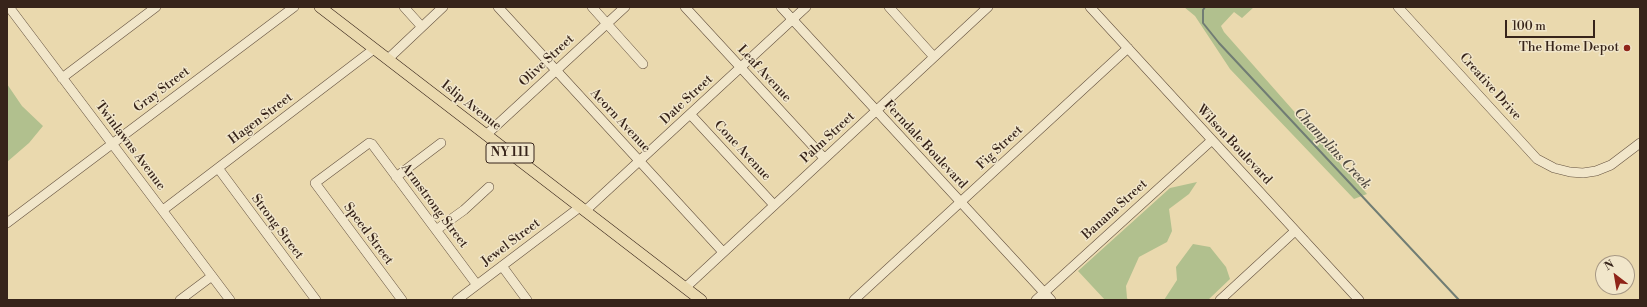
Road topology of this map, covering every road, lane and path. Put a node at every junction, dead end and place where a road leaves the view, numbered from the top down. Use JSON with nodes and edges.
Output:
{"nodes":[{"id":1,"x":156,"y":7,"type":"edge"},
{"id":2,"x":294,"y":7,"type":"edge"},
{"id":3,"x":320,"y":7,"type":"edge"},
{"id":4,"x":404,"y":7,"type":"edge"},
{"id":5,"x":443,"y":7,"type":"edge"},
{"id":6,"x":498,"y":7,"type":"edge"},
{"id":7,"x":592,"y":7,"type":"edge"},
{"id":8,"x":624,"y":7,"type":"edge"},
{"id":9,"x":685,"y":7,"type":"edge"},
{"id":10,"x":781,"y":7,"type":"edge"},
{"id":11,"x":806,"y":7,"type":"edge"},
{"id":12,"x":889,"y":7,"type":"edge"},
{"id":13,"x":1090,"y":7,"type":"edge"},
{"id":14,"x":1398,"y":7,"type":"edge"},
{"id":15,"x":985,"y":8,"type":"edge"},
{"id":16,"x":12,"y":10,"type":"edge"},
{"id":17,"x":792,"y":19,"type":"junction"},
{"id":18,"x":607,"y":24,"type":"junction"},
{"id":19,"x":422,"y":26,"type":"junction"},
{"id":20,"x":1128,"y":48,"type":"junction"},
{"id":21,"x":374,"y":49,"type":"junction"},
{"id":22,"x":934,"y":57,"type":"junction"},
{"id":23,"x":388,"y":59,"type":"junction"},
{"id":24,"x":644,"y":64,"type":"dead end"},
{"id":25,"x":741,"y":67,"type":"junction"},
{"id":26,"x":556,"y":70,"type":"junction"},
{"id":27,"x":62,"y":78,"type":"junction"},
{"id":28,"x":876,"y":111,"type":"junction"},
{"id":29,"x":690,"y":114,"type":"junction"},
{"id":30,"x":486,"y":135,"type":"junction"},
{"id":31,"x":1212,"y":140,"type":"junction"},
{"id":32,"x":441,"y":143,"type":"dead end"},
{"id":33,"x":1640,"y":143,"type":"edge"},
{"id":34,"x":112,"y":144,"type":"junction"},
{"id":35,"x":824,"y":158,"type":"junction"},
{"id":36,"x":640,"y":160,"type":"junction"},
{"id":37,"x":218,"y":168,"type":"junction"},
{"id":38,"x":396,"y":177,"type":"junction"},
{"id":39,"x":315,"y":183,"type":"joint"},
{"id":40,"x":489,"y":187,"type":"dead end"},
{"id":41,"x":961,"y":202,"type":"junction"},
{"id":42,"x":774,"y":205,"type":"junction"},
{"id":43,"x":583,"y":209,"type":"junction"},
{"id":44,"x":163,"y":210,"type":"junction"},
{"id":45,"x":7,"y":223,"type":"edge"},
{"id":46,"x":436,"y":230,"type":"junction"},
{"id":47,"x":1295,"y":231,"type":"junction"},
{"id":48,"x":723,"y":252,"type":"junction"},
{"id":49,"x":502,"y":266,"type":"junction"},
{"id":50,"x":212,"y":276,"type":"junction"},
{"id":51,"x":477,"y":285,"type":"junction"},
{"id":52,"x":685,"y":288,"type":"junction"},
{"id":53,"x":1044,"y":293,"type":"junction"},
{"id":54,"x":180,"y":300,"type":"edge"},
{"id":55,"x":230,"y":300,"type":"edge"},
{"id":56,"x":316,"y":300,"type":"edge"},
{"id":57,"x":402,"y":300,"type":"edge"},
{"id":58,"x":457,"y":300,"type":"edge"},
{"id":59,"x":527,"y":300,"type":"edge"},
{"id":60,"x":701,"y":300,"type":"edge"},
{"id":61,"x":854,"y":300,"type":"edge"},
{"id":62,"x":1036,"y":300,"type":"edge"},
{"id":63,"x":1051,"y":300,"type":"edge"},
{"id":64,"x":1220,"y":300,"type":"edge"},
{"id":65,"x":1359,"y":300,"type":"edge"}],
"edges":[{"from":1,"to":27,"type":"street"},
{"from":2,"to":34,"type":"street","name":"Gray Street"},
{"from":3,"to":21,"type":"main road","name":"Islip Avenue","number":"NY 111"},
{"from":4,"to":19,"type":"street"},
{"from":5,"to":19,"type":"street"},
{"from":6,"to":26,"type":"street","name":"Acorn Avenue"},
{"from":7,"to":18,"type":"street"},
{"from":8,"to":18,"type":"street","name":"Olive Street"},
{"from":9,"to":25,"type":"street","name":"Leaf Avenue"},
{"from":10,"to":17,"type":"street","name":"Ferndale Boulevard"},
{"from":11,"to":17,"type":"street","name":"Date Street"},
{"from":12,"to":22,"type":"street"},
{"from":13,"to":20,"type":"street","name":"Wilson Boulevard"},
{"from":14,"to":33,"type":"street","name":"Creative Drive"},
{"from":15,"to":22,"type":"street","name":"Palm Street"},
{"from":16,"to":27,"type":"street","name":"Twinlawns Avenue"},
{"from":17,"to":25,"type":"street","name":"Date Street"},
{"from":17,"to":28,"type":"street","name":"Ferndale Boulevard"},
{"from":18,"to":24,"type":"street"},
{"from":18,"to":26,"type":"street","name":"Olive Street"},
{"from":19,"to":23,"type":"street"},
{"from":20,"to":31,"type":"street","name":"Wilson Boulevard"},
{"from":20,"to":41,"type":"street","name":"Fig Street"},
{"from":21,"to":23,"type":"main road","name":"Islip Avenue","number":"NY 111"},
{"from":21,"to":37,"type":"street","name":"Hagen Street"},
{"from":22,"to":28,"type":"street","name":"Palm Street"},
{"from":23,"to":30,"type":"main road","name":"Islip Avenue","number":"NY 111"},
{"from":25,"to":29,"type":"street","name":"Date Street"},
{"from":25,"to":35,"type":"street","name":"Leaf Avenue"},
{"from":26,"to":30,"type":"street","name":"Olive Street"},
{"from":26,"to":36,"type":"street","name":"Acorn Avenue"},
{"from":27,"to":34,"type":"street","name":"Twinlawns Avenue"},
{"from":28,"to":35,"type":"street","name":"Palm Street"},
{"from":28,"to":41,"type":"street","name":"Ferndale Boulevard"},
{"from":29,"to":36,"type":"street","name":"Date Street"},
{"from":29,"to":42,"type":"street","name":"Cone Avenue"},
{"from":30,"to":43,"type":"main road","name":"Islip Avenue","number":"NY 111"},
{"from":31,"to":47,"type":"street","name":"Wilson Boulevard"},
{"from":31,"to":53,"type":"street","name":"Banana Street"},
{"from":32,"to":38,"type":"street"},
{"from":34,"to":44,"type":"street","name":"Twinlawns Avenue"},
{"from":34,"to":45,"type":"street","name":"Gray Street"},
{"from":35,"to":42,"type":"street","name":"Palm Street"},
{"from":36,"to":43,"type":"street","name":"Date Street"},
{"from":36,"to":48,"type":"street","name":"Acorn Avenue"},
{"from":37,"to":44,"type":"street","name":"Hagen Street"},
{"from":37,"to":56,"type":"street","name":"Strong Street"},
{"from":38,"to":39,"type":"street","name":"Armstrong Street"},
{"from":38,"to":46,"type":"street","name":"Armstrong Street"},
{"from":39,"to":57,"type":"street","name":"Speed Street"},
{"from":40,"to":46,"type":"street"},
{"from":41,"to":53,"type":"street","name":"Ferndale Boulevard"},
{"from":41,"to":61,"type":"street","name":"Fig Street"},
{"from":42,"to":48,"type":"street","name":"Palm Street"},
{"from":43,"to":49,"type":"street","name":"Jewel Street"},
{"from":43,"to":52,"type":"main road","name":"Islip Avenue","number":"NY 111"},
{"from":44,"to":50,"type":"street","name":"Twinlawns Avenue"},
{"from":46,"to":51,"type":"street","name":"Armstrong Street"},
{"from":47,"to":64,"type":"street"},
{"from":47,"to":65,"type":"street","name":"Wilson Boulevard"},
{"from":48,"to":52,"type":"street","name":"Palm Street"},
{"from":49,"to":51,"type":"street","name":"Jewel Street"},
{"from":49,"to":59,"type":"street"},
{"from":50,"to":54,"type":"street"},
{"from":50,"to":55,"type":"street","name":"Twinlawns Avenue"},
{"from":51,"to":58,"type":"street","name":"Jewel Street"},
{"from":52,"to":60,"type":"main road","name":"Islip Avenue","number":"NY 111"},
{"from":53,"to":62,"type":"street","name":"Banana Street"},
{"from":53,"to":63,"type":"street","name":"Ferndale Boulevard"}]}
